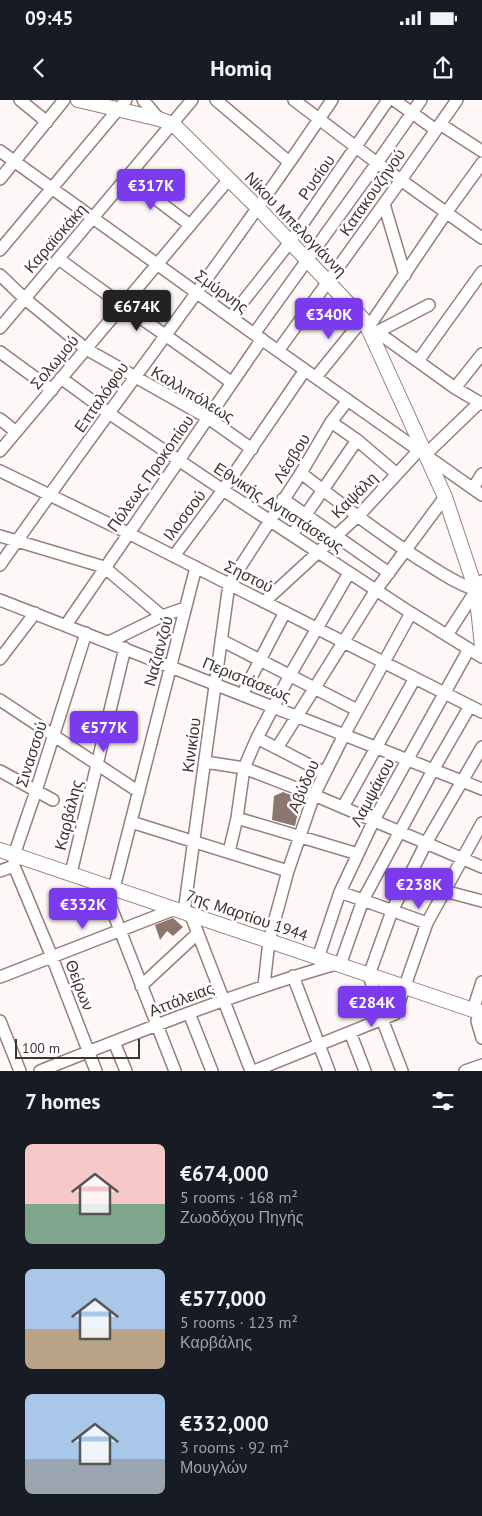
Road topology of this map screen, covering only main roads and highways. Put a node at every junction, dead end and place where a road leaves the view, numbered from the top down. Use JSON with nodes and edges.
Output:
{"nodes":[{"id":1,"x":78,"y":100,"type":"edge"},
{"id":2,"x":122,"y":105,"type":"edge"},
{"id":3,"x":479,"y":586,"type":"edge"},
{"id":4,"x":476,"y":648,"type":"edge"},
{"id":5,"x":0,"y":850,"type":"edge"},
{"id":6,"x":478,"y":1011,"type":"edge"}],
"edges":[{"from":1,"to":2,"type":"main road"},
{"from":2,"to":3,"type":"main road","name":"Νίκου Μπελογιάννη"},
{"from":3,"to":4,"type":"main road","name":"Νίκου Μπελογιάννη"},
{"from":5,"to":6,"type":"main road","name":"7ης Μαρτίου 1944"}]}
